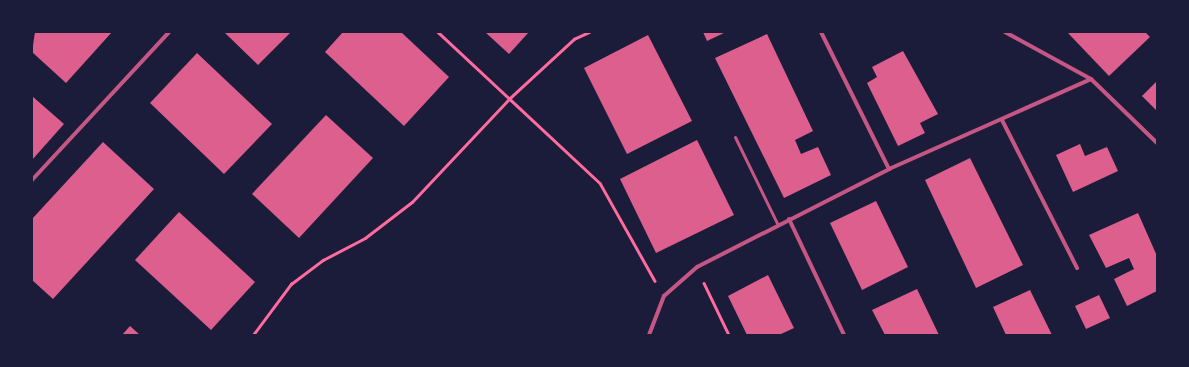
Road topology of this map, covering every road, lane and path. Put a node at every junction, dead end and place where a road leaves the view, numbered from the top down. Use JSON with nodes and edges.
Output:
{"nodes":[{"id":1,"x":169,"y":32,"type":"edge"},
{"id":2,"x":438,"y":32,"type":"edge"},
{"id":3,"x":588,"y":32,"type":"edge"},
{"id":4,"x":821,"y":32,"type":"edge"},
{"id":5,"x":1005,"y":32,"type":"edge"},
{"id":6,"x":1091,"y":79,"type":"junction"},
{"id":7,"x":510,"y":98,"type":"junction"},
{"id":8,"x":1002,"y":120,"type":"junction"},
{"id":9,"x":735,"y":137,"type":"dead end"},
{"id":10,"x":1157,"y":143,"type":"edge"},
{"id":11,"x":889,"y":169,"type":"junction"},
{"id":12,"x":32,"y":180,"type":"edge"},
{"id":13,"x":788,"y":219,"type":"junction"},
{"id":14,"x":778,"y":225,"type":"junction"},
{"id":15,"x":697,"y":267,"type":"junction"},
{"id":16,"x":1077,"y":268,"type":"dead end"},
{"id":17,"x":664,"y":296,"type":"junction"},
{"id":18,"x":253,"y":335,"type":"edge"},
{"id":19,"x":649,"y":335,"type":"edge"},
{"id":20,"x":729,"y":335,"type":"edge"},
{"id":21,"x":844,"y":335,"type":"edge"}],
"edges":[{"from":1,"to":12,"type":"street"},
{"from":2,"to":7,"type":"path"},
{"from":3,"to":7,"type":"path"},
{"from":4,"to":11,"type":"street"},
{"from":5,"to":6,"type":"street"},
{"from":6,"to":8,"type":"street"},
{"from":6,"to":10,"type":"street"},
{"from":7,"to":17,"type":"path"},
{"from":7,"to":18,"type":"path"},
{"from":8,"to":11,"type":"street"},
{"from":8,"to":16,"type":"street"},
{"from":9,"to":14,"type":"lane"},
{"from":11,"to":13,"type":"street"},
{"from":13,"to":14,"type":"street"},
{"from":13,"to":21,"type":"street"},
{"from":14,"to":15,"type":"street"},
{"from":15,"to":17,"type":"street"},
{"from":15,"to":20,"type":"path"},
{"from":17,"to":19,"type":"street"}]}
